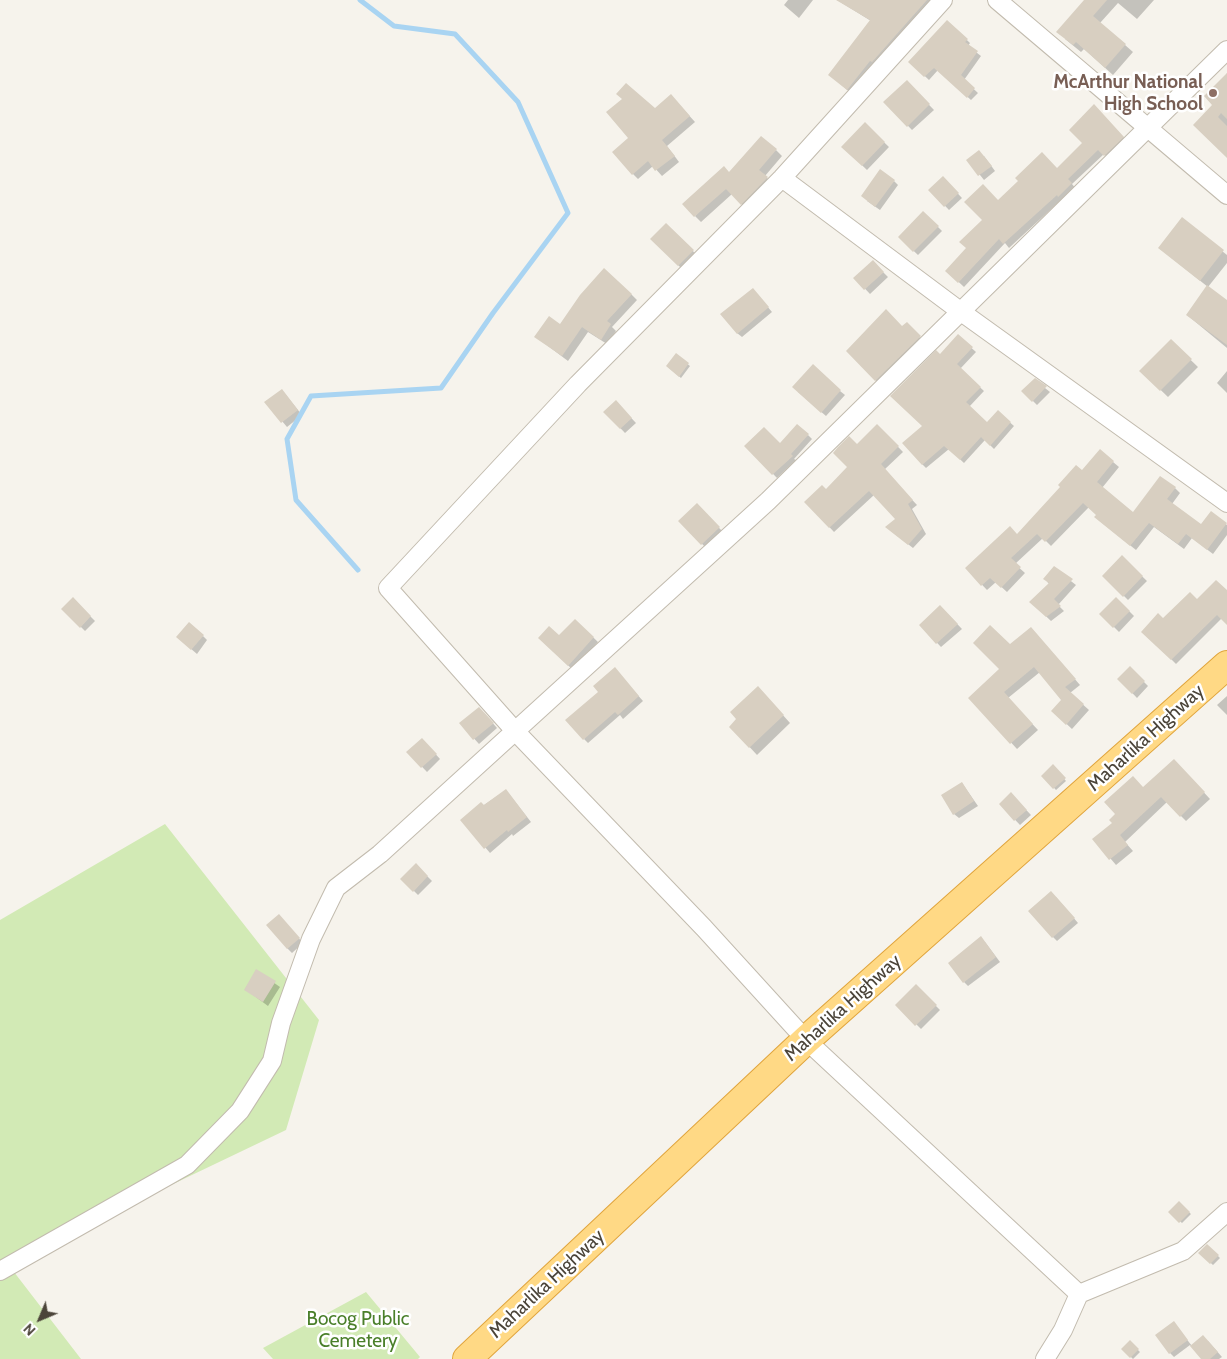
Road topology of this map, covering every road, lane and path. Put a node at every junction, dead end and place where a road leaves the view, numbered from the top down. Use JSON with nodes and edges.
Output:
{"nodes":[{"id":1,"x":943,"y":0,"type":"edge"},
{"id":2,"x":997,"y":0,"type":"edge"},
{"id":3,"x":1227,"y":50,"type":"edge"},
{"id":4,"x":1147,"y":127,"type":"junction"},
{"id":5,"x":782,"y":178,"type":"junction"},
{"id":6,"x":1227,"y":195,"type":"edge"},
{"id":7,"x":960,"y":311,"type":"junction"},
{"id":8,"x":1227,"y":503,"type":"edge"},
{"id":9,"x":1227,"y":665,"type":"edge"},
{"id":10,"x":516,"y":732,"type":"junction"},
{"id":11,"x":806,"y":1040,"type":"junction"},
{"id":12,"x":1227,"y":1212,"type":"edge"},
{"id":13,"x":0,"y":1270,"type":"edge"},
{"id":14,"x":1079,"y":1294,"type":"junction"},
{"id":15,"x":467,"y":1359,"type":"edge"},
{"id":16,"x":1045,"y":1359,"type":"edge"}],
"edges":[{"from":1,"to":5,"type":"street"},
{"from":2,"to":4,"type":"street"},
{"from":3,"to":4,"type":"street"},
{"from":4,"to":6,"type":"street"},
{"from":4,"to":7,"type":"street"},
{"from":5,"to":7,"type":"street"},
{"from":5,"to":10,"type":"street"},
{"from":7,"to":8,"type":"street"},
{"from":7,"to":10,"type":"street"},
{"from":9,"to":11,"type":"highway","name":"Maharlika Highway"},
{"from":10,"to":11,"type":"street"},
{"from":10,"to":13,"type":"street"},
{"from":11,"to":14,"type":"street"},
{"from":11,"to":15,"type":"highway","name":"Maharlika Highway"},
{"from":12,"to":14,"type":"street"},
{"from":14,"to":16,"type":"street"}]}
